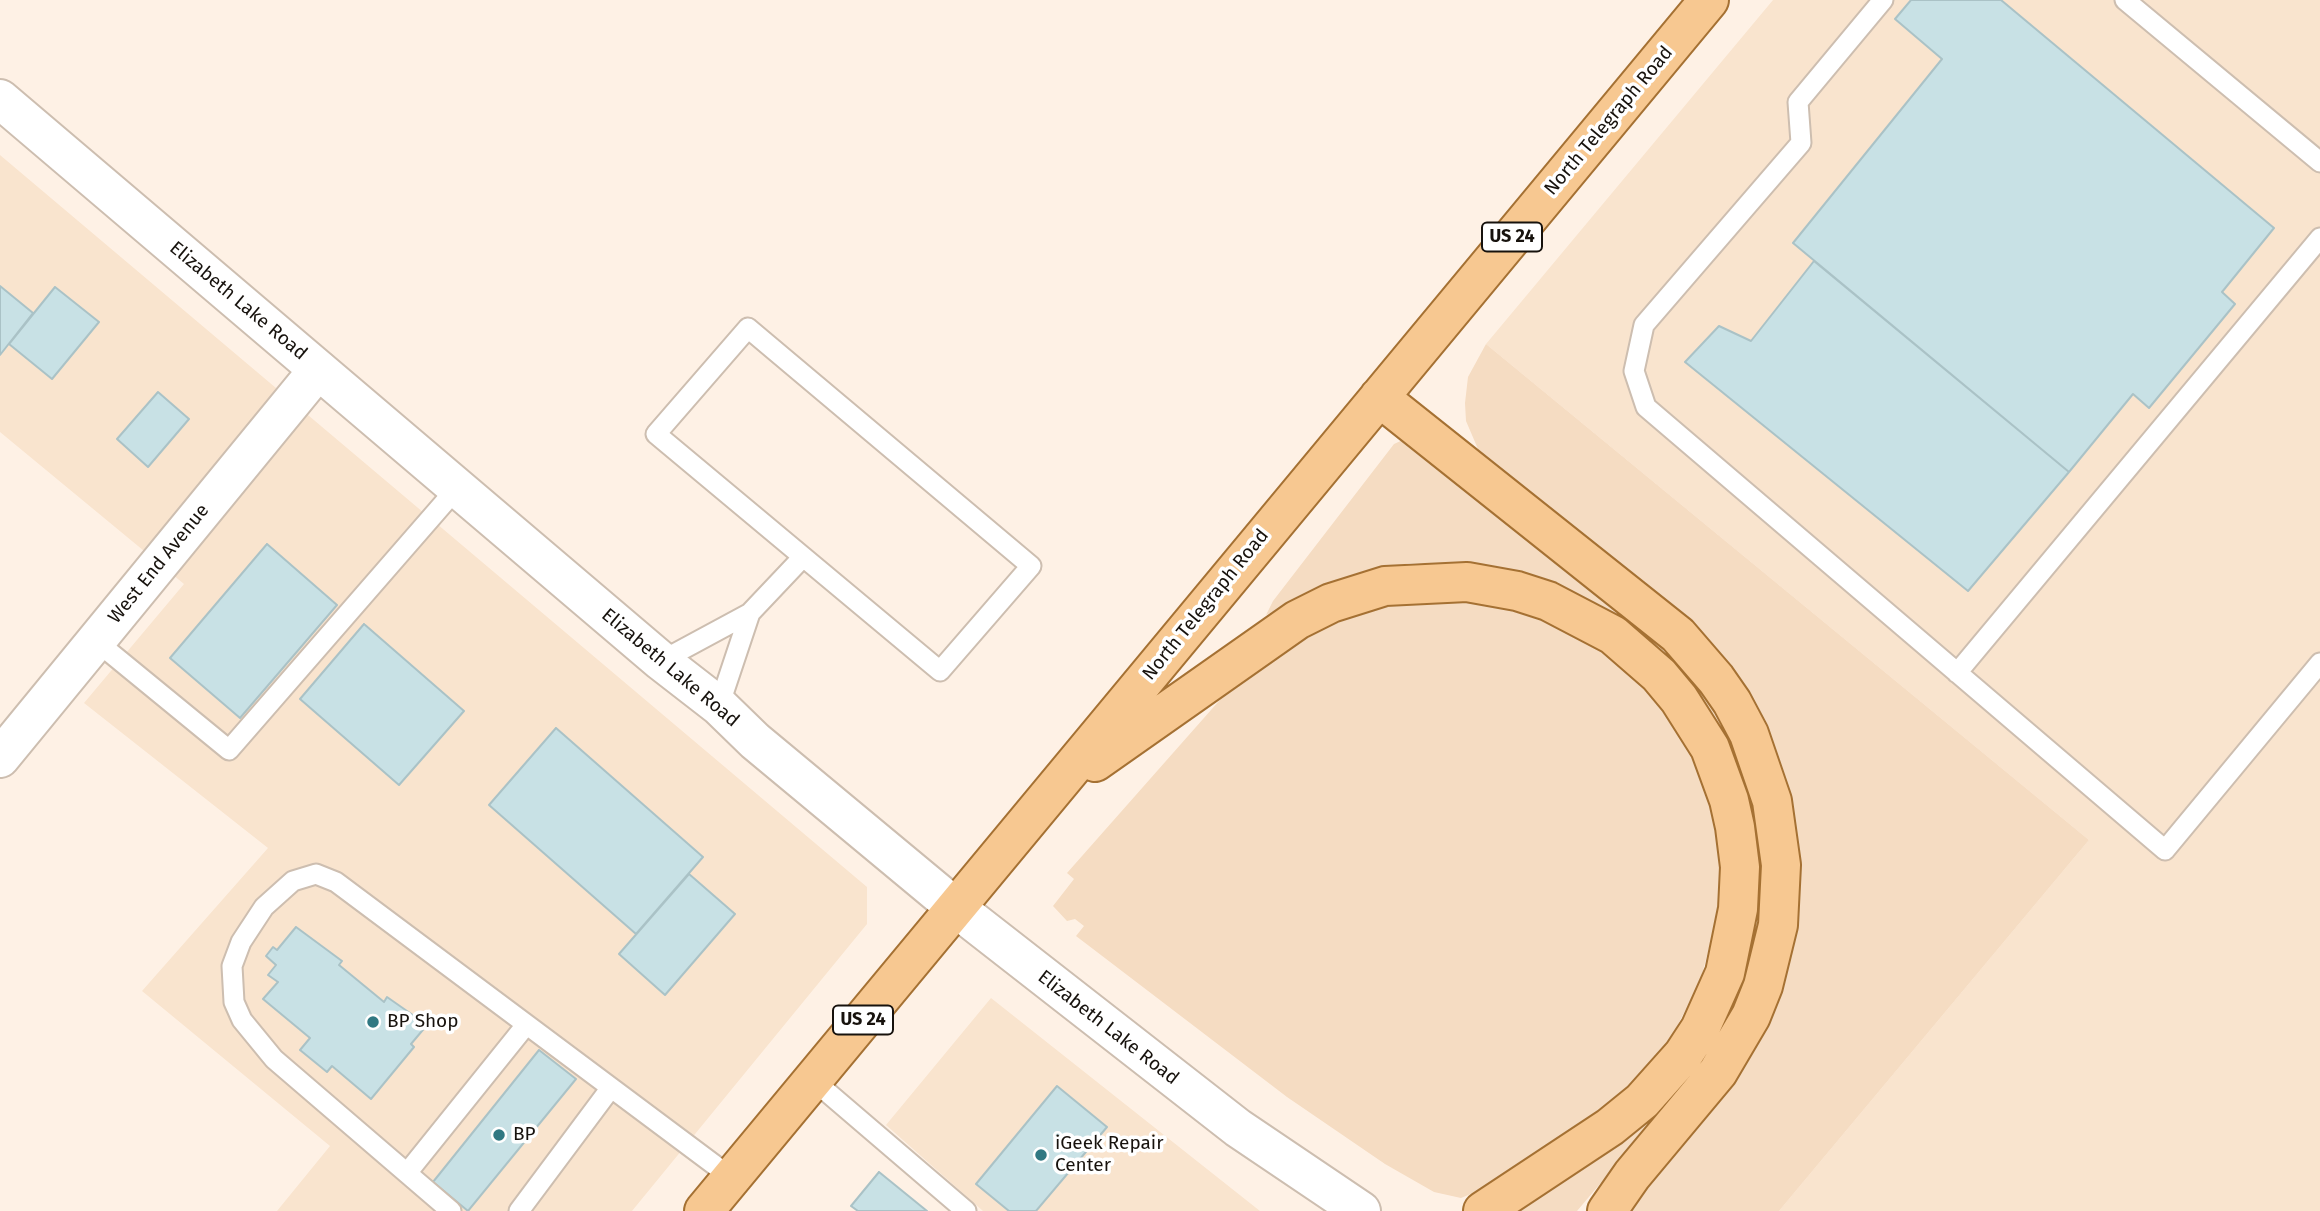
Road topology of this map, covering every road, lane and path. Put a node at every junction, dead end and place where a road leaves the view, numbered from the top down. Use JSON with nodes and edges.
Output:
{"nodes":[{"id":1,"x":1709,"y":0,"type":"edge"},
{"id":2,"x":1883,"y":0,"type":"edge"},
{"id":3,"x":2125,"y":0,"type":"edge"},
{"id":4,"x":0,"y":99,"type":"edge"},
{"id":5,"x":2320,"y":162,"type":"edge"},
{"id":6,"x":2320,"y":238,"type":"edge"},
{"id":7,"x":318,"y":370,"type":"junction"},
{"id":8,"x":1379,"y":397,"type":"junction"},
{"id":9,"x":457,"y":488,"type":"junction"},
{"id":10,"x":803,"y":557,"type":"junction"},
{"id":11,"x":750,"y":613,"type":"junction"},
{"id":12,"x":96,"y":641,"type":"junction"},
{"id":13,"x":661,"y":661,"type":"junction"},
{"id":14,"x":2320,"y":663,"type":"edge"},
{"id":15,"x":1957,"y":673,"type":"junction"},
{"id":16,"x":719,"y":706,"type":"junction"},
{"id":17,"x":0,"y":758,"type":"edge"},
{"id":18,"x":1056,"y":789,"type":"junction"},
{"id":19,"x":957,"y":908,"type":"junction"},
{"id":20,"x":526,"y":1025,"type":"junction"},
{"id":21,"x":813,"y":1080,"type":"junction"},
{"id":22,"x":610,"y":1089,"type":"junction"},
{"id":23,"x":407,"y":1174,"type":"junction"},
{"id":24,"x":732,"y":1178,"type":"junction"},
{"id":25,"x":452,"y":1211,"type":"edge"},
{"id":26,"x":519,"y":1211,"type":"edge"},
{"id":27,"x":704,"y":1211,"type":"edge"},
{"id":28,"x":966,"y":1211,"type":"edge"},
{"id":29,"x":1361,"y":1211,"type":"edge"},
{"id":30,"x":1483,"y":1211,"type":"edge"},
{"id":31,"x":1607,"y":1211,"type":"edge"}],
"edges":[{"from":1,"to":8,"type":"main road","name":"North Telegraph Road","number":"US 24"},
{"from":2,"to":15,"type":"lane"},
{"from":3,"to":5,"type":"lane"},
{"from":4,"to":7,"type":"main road","name":"Elizabeth Lake Road"},
{"from":6,"to":15,"type":"lane"},
{"from":7,"to":9,"type":"main road","name":"Elizabeth Lake Road"},
{"from":7,"to":12,"type":"main road","name":"West End Avenue"},
{"from":8,"to":18,"type":"main road","name":"North Telegraph Road","number":"US 24"},
{"from":8,"to":31,"type":"main road"},
{"from":9,"to":12,"type":"lane"},
{"from":9,"to":13,"type":"main road","name":"Elizabeth Lake Road"},
{"from":10,"to":10,"type":"lane"},
{"from":10,"to":11,"type":"lane"},
{"from":11,"to":13,"type":"lane"},
{"from":11,"to":16,"type":"lane"},
{"from":12,"to":17,"type":"main road","name":"West End Avenue"},
{"from":13,"to":16,"type":"main road","name":"Elizabeth Lake Road"},
{"from":14,"to":15,"type":"lane"},
{"from":16,"to":19,"type":"main road","name":"Elizabeth Lake Road"},
{"from":18,"to":19,"type":"main road","name":"North Telegraph Road","number":"US 24"},
{"from":18,"to":30,"type":"main road"},
{"from":19,"to":21,"type":"main road","name":"North Telegraph Road","number":"US 24"},
{"from":19,"to":29,"type":"main road","name":"Elizabeth Lake Road"},
{"from":20,"to":22,"type":"lane"},
{"from":20,"to":23,"type":"lane"},
{"from":20,"to":23,"type":"lane"},
{"from":21,"to":24,"type":"main road","name":"North Telegraph Road","number":"US 24"},
{"from":21,"to":28,"type":"lane"},
{"from":22,"to":24,"type":"lane"},
{"from":22,"to":26,"type":"lane"},
{"from":23,"to":25,"type":"lane"},
{"from":24,"to":27,"type":"main road","name":"North Telegraph Road","number":"US 24"}]}
